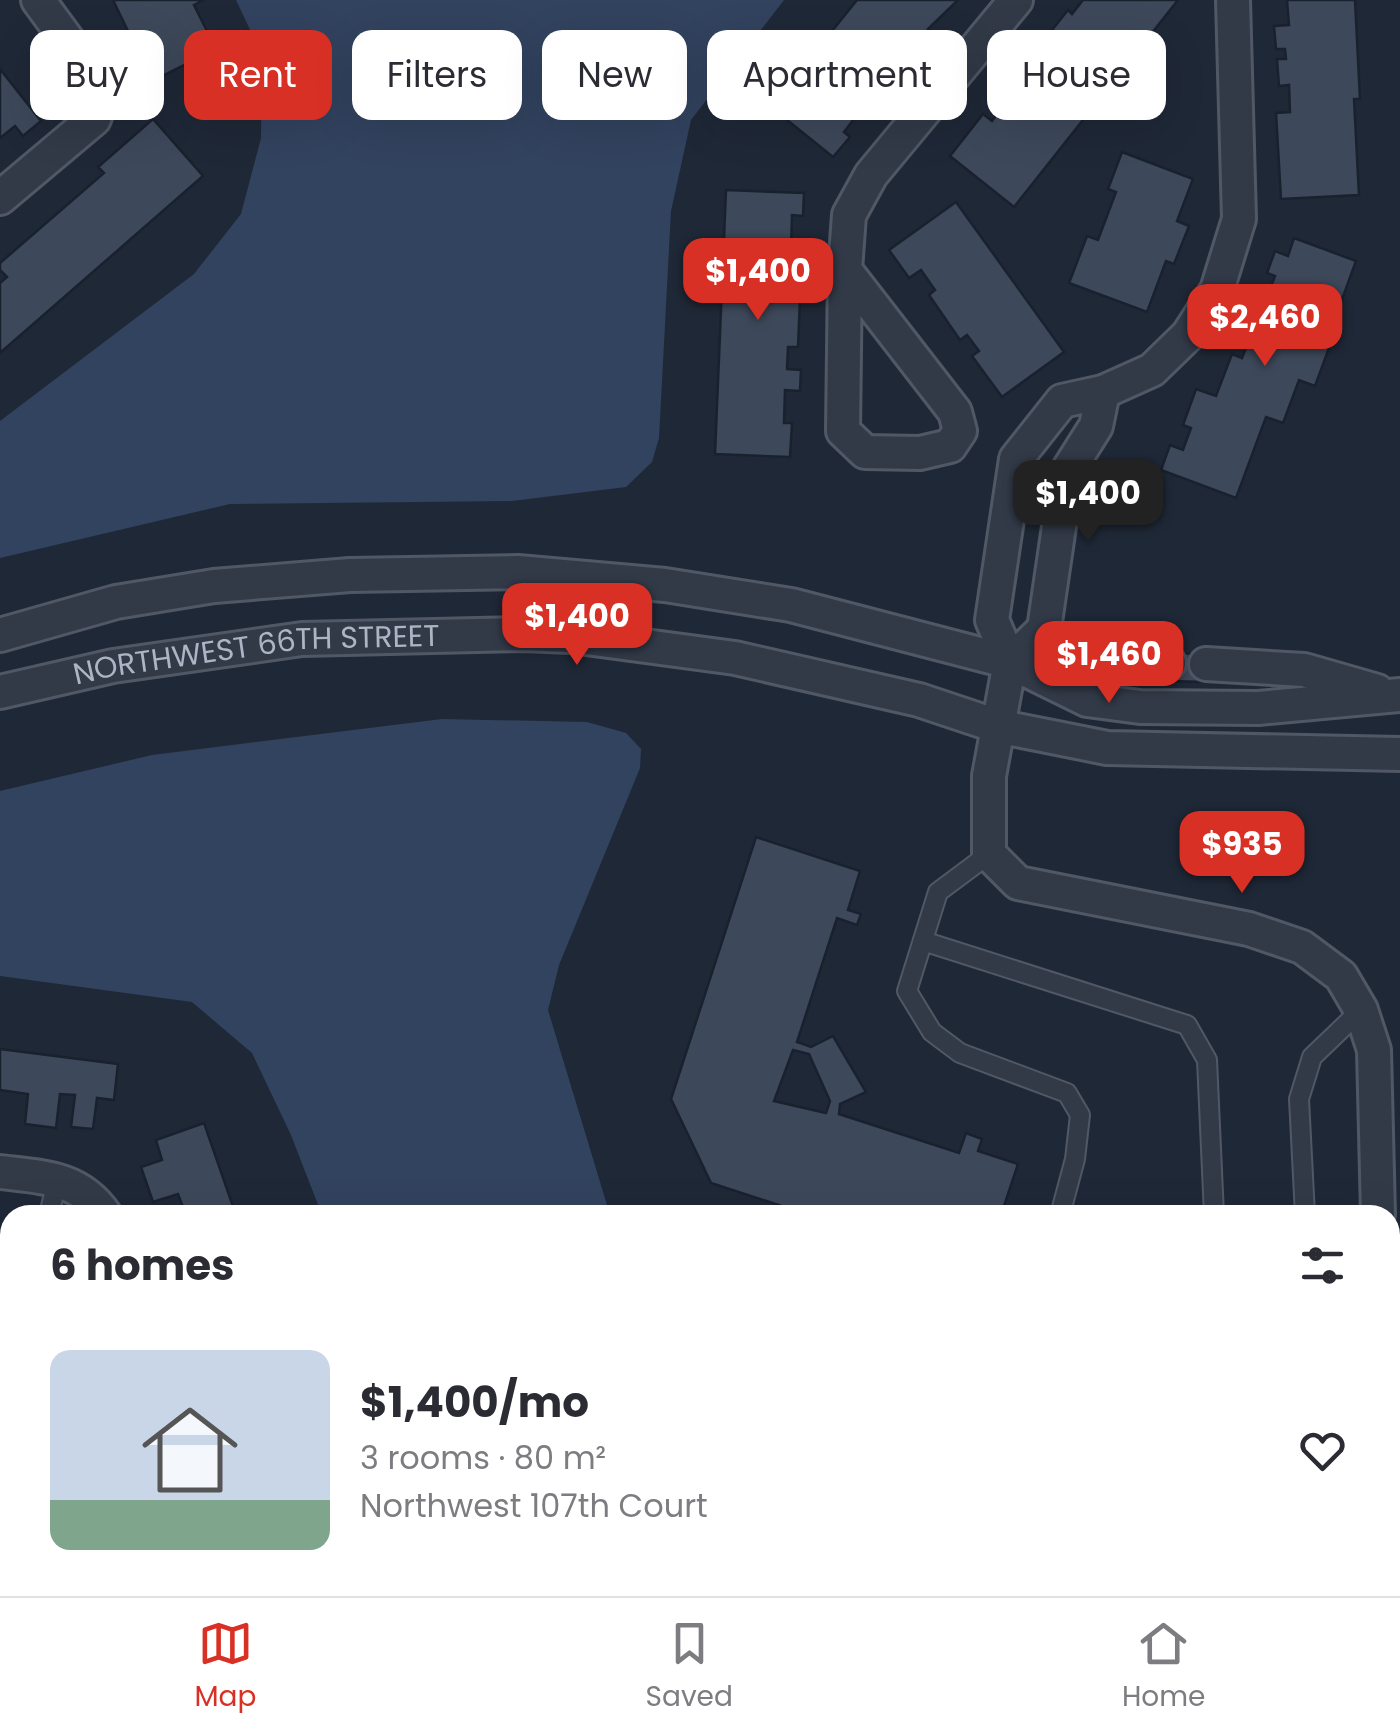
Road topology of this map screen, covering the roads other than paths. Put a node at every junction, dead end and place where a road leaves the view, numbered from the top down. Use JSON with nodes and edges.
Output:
{"nodes":[{"id":1,"x":38,"y":0,"type":"edge"},
{"id":2,"x":1016,"y":0,"type":"edge"},
{"id":3,"x":1233,"y":0,"type":"edge"},
{"id":4,"x":0,"y":198,"type":"edge"},
{"id":5,"x":844,"y":270,"type":"junction"},
{"id":6,"x":1103,"y":392,"type":"junction"},
{"id":7,"x":0,"y":636,"type":"edge"},
{"id":8,"x":1010,"y":662,"type":"junction"},
{"id":9,"x":1206,"y":664,"type":"dead end"},
{"id":10,"x":0,"y":692,"type":"edge"},
{"id":11,"x":1396,"y":695,"type":"edge"},
{"id":12,"x":1140,"y":707,"type":"junction"},
{"id":13,"x":998,"y":726,"type":"junction"},
{"id":14,"x":1139,"y":750,"type":"junction"},
{"id":15,"x":1400,"y":754,"type":"edge"},
{"id":16,"x":989,"y":854,"type":"junction"},
{"id":17,"x":922,"y":941,"type":"junction"},
{"id":18,"x":1361,"y":1010,"type":"junction"},
{"id":19,"x":0,"y":1172,"type":"edge"},
{"id":20,"x":56,"y":1181,"type":"junction"},
{"id":21,"x":51,"y":1205,"type":"edge"},
{"id":22,"x":97,"y":1205,"type":"edge"},
{"id":23,"x":1063,"y":1205,"type":"edge"},
{"id":24,"x":1214,"y":1205,"type":"edge"},
{"id":25,"x":1305,"y":1205,"type":"edge"},
{"id":26,"x":1378,"y":1205,"type":"edge"}],
"edges":[{"from":1,"to":4,"type":"street"},
{"from":2,"to":5,"type":"street"},
{"from":3,"to":6,"type":"street"},
{"from":5,"to":5,"type":"street"},
{"from":6,"to":8,"type":"street"},
{"from":6,"to":8,"type":"street"},
{"from":7,"to":8,"type":"street","name":"NORTHWEST 66TH STREET"},
{"from":8,"to":12,"type":"street","name":"NORTHWEST 66TH STREET"},
{"from":8,"to":12,"type":"street","name":"NORTHWEST 66TH STREET"},
{"from":8,"to":13,"type":"street"},
{"from":9,"to":11,"type":"street","name":"NORTHWEST 66TH STREET"},
{"from":10,"to":13,"type":"street","name":"NORTHWEST 66TH STREET"},
{"from":11,"to":12,"type":"street","name":"NORTHWEST 66TH STREET"},
{"from":12,"to":14,"type":"street"},
{"from":13,"to":14,"type":"street","name":"NORTHWEST 66TH STREET"},
{"from":13,"to":16,"type":"street"},
{"from":14,"to":15,"type":"street","name":"NORTHWEST 66TH STREET"},
{"from":16,"to":17,"type":"lane"},
{"from":16,"to":18,"type":"street"},
{"from":17,"to":23,"type":"lane"},
{"from":17,"to":24,"type":"lane"},
{"from":18,"to":25,"type":"lane"},
{"from":18,"to":26,"type":"street"},
{"from":19,"to":20,"type":"street"},
{"from":20,"to":21,"type":"lane"},
{"from":20,"to":22,"type":"street"}]}
